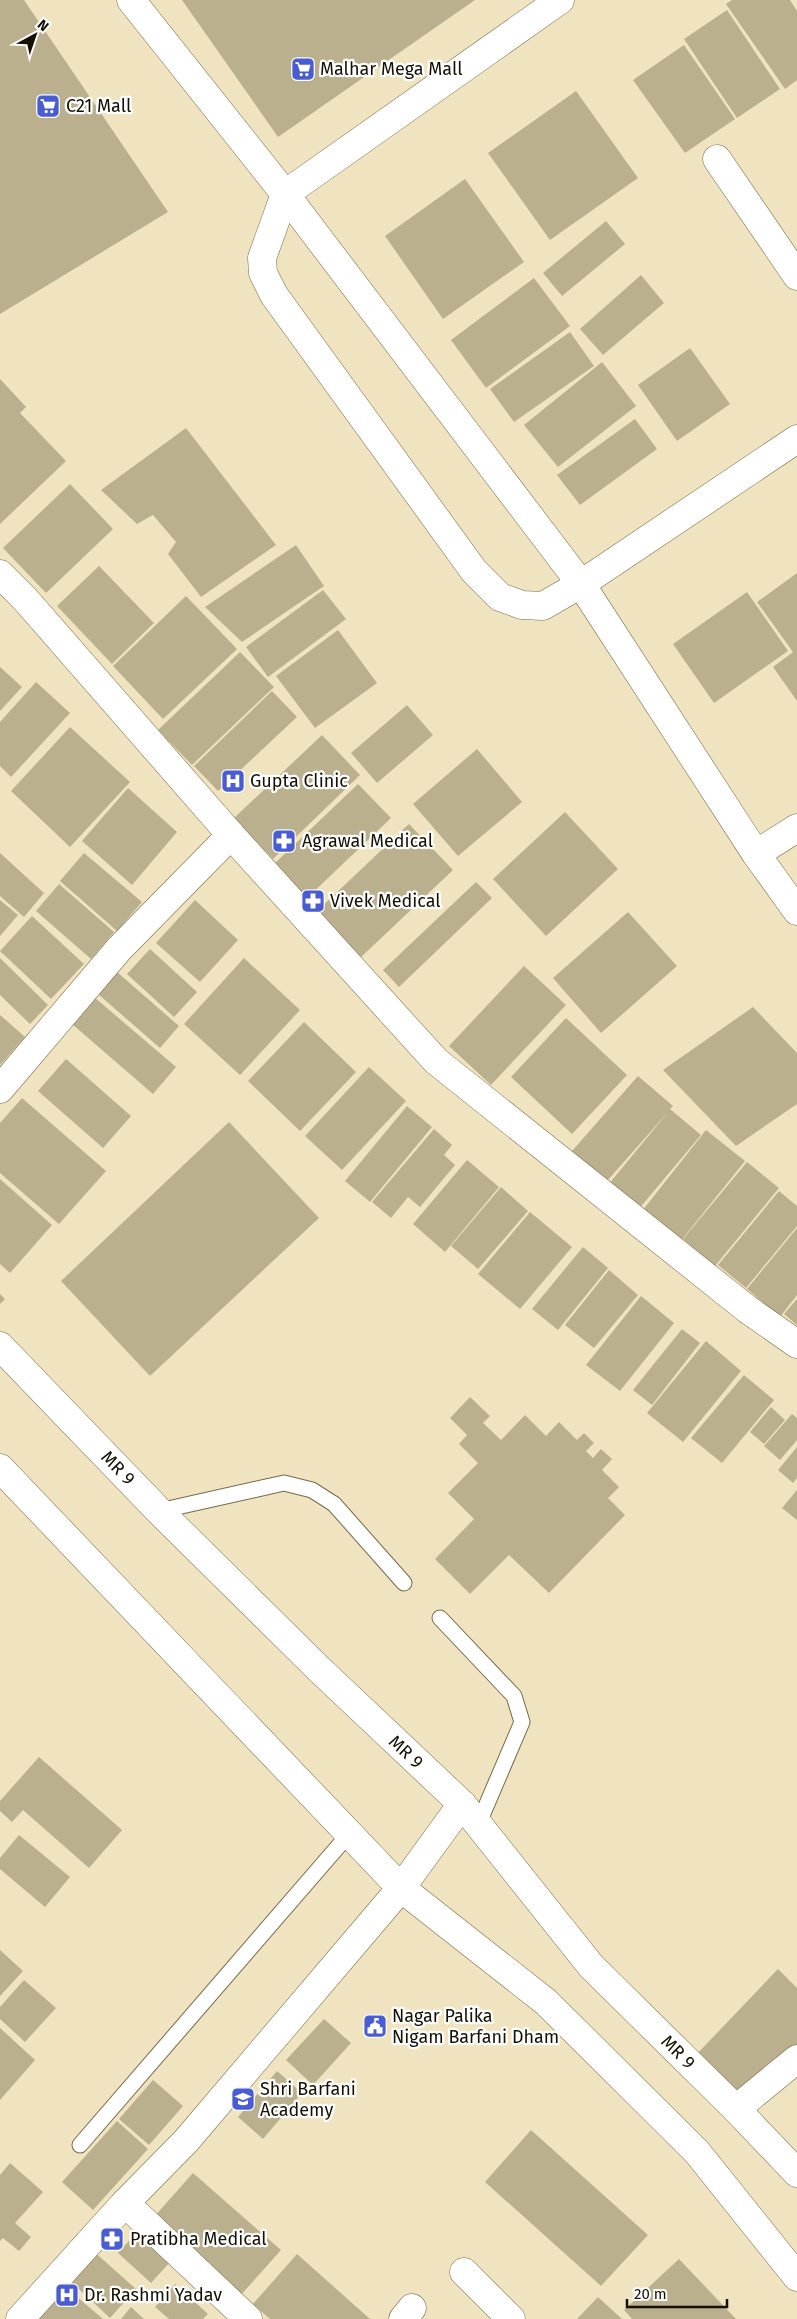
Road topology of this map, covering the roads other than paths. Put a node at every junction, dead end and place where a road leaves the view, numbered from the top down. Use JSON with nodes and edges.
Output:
{"nodes":[{"id":1,"x":131,"y":0,"type":"edge"},
{"id":2,"x":560,"y":0,"type":"edge"},
{"id":3,"x":717,"y":159,"type":"dead end"},
{"id":4,"x":284,"y":194,"type":"junction"},
{"id":5,"x":797,"y":276,"type":"edge"},
{"id":6,"x":797,"y":439,"type":"edge"},
{"id":7,"x":0,"y":574,"type":"edge"},
{"id":8,"x":580,"y":584,"type":"junction"},
{"id":9,"x":797,"y":828,"type":"edge"},
{"id":10,"x":231,"y":836,"type":"junction"},
{"id":11,"x":756,"y":854,"type":"junction"},
{"id":12,"x":797,"y":911,"type":"edge"},
{"id":13,"x":0,"y":1089,"type":"edge"},
{"id":14,"x":797,"y":1344,"type":"edge"},
{"id":15,"x":0,"y":1346,"type":"edge"},
{"id":16,"x":0,"y":1468,"type":"edge"},
{"id":17,"x":159,"y":1511,"type":"junction"},
{"id":18,"x":404,"y":1583,"type":"dead end"},
{"id":19,"x":440,"y":1618,"type":"dead end"},
{"id":20,"x":470,"y":1815,"type":"junction"},
{"id":21,"x":349,"y":1834,"type":"junction"},
{"id":22,"x":401,"y":1888,"type":"junction"},
{"id":23,"x":797,"y":2059,"type":"edge"},
{"id":24,"x":736,"y":2109,"type":"junction"},
{"id":25,"x":80,"y":2145,"type":"dead end"},
{"id":26,"x":797,"y":2173,"type":"edge"},
{"id":27,"x":125,"y":2203,"type":"junction"},
{"id":28,"x":464,"y":2272,"type":"dead end"},
{"id":29,"x":797,"y":2277,"type":"edge"},
{"id":30,"x":234,"y":2315,"type":"edge"},
{"id":31,"x":20,"y":2319,"type":"edge"},
{"id":32,"x":512,"y":2319,"type":"edge"}],
"edges":[{"from":1,"to":4,"type":"street"},
{"from":2,"to":4,"type":"street"},
{"from":3,"to":5,"type":"street"},
{"from":4,"to":8,"type":"street"},
{"from":4,"to":8,"type":"street"},
{"from":6,"to":8,"type":"street"},
{"from":7,"to":10,"type":"street"},
{"from":8,"to":11,"type":"street"},
{"from":9,"to":11,"type":"street"},
{"from":10,"to":13,"type":"street"},
{"from":10,"to":14,"type":"street"},
{"from":11,"to":12,"type":"street"},
{"from":15,"to":17,"type":"street","name":"MR 9"},
{"from":16,"to":21,"type":"street"},
{"from":17,"to":18,"type":"lane"},
{"from":17,"to":20,"type":"street","name":"MR 9"},
{"from":19,"to":20,"type":"lane"},
{"from":20,"to":22,"type":"street"},
{"from":20,"to":24,"type":"street","name":"MR 9"},
{"from":21,"to":22,"type":"street"},
{"from":21,"to":25,"type":"lane"},
{"from":22,"to":27,"type":"street"},
{"from":22,"to":29,"type":"street"},
{"from":23,"to":24,"type":"street"},
{"from":24,"to":26,"type":"street","name":"MR 9"},
{"from":27,"to":30,"type":"street"},
{"from":27,"to":31,"type":"street"},
{"from":28,"to":32,"type":"street"}]}
